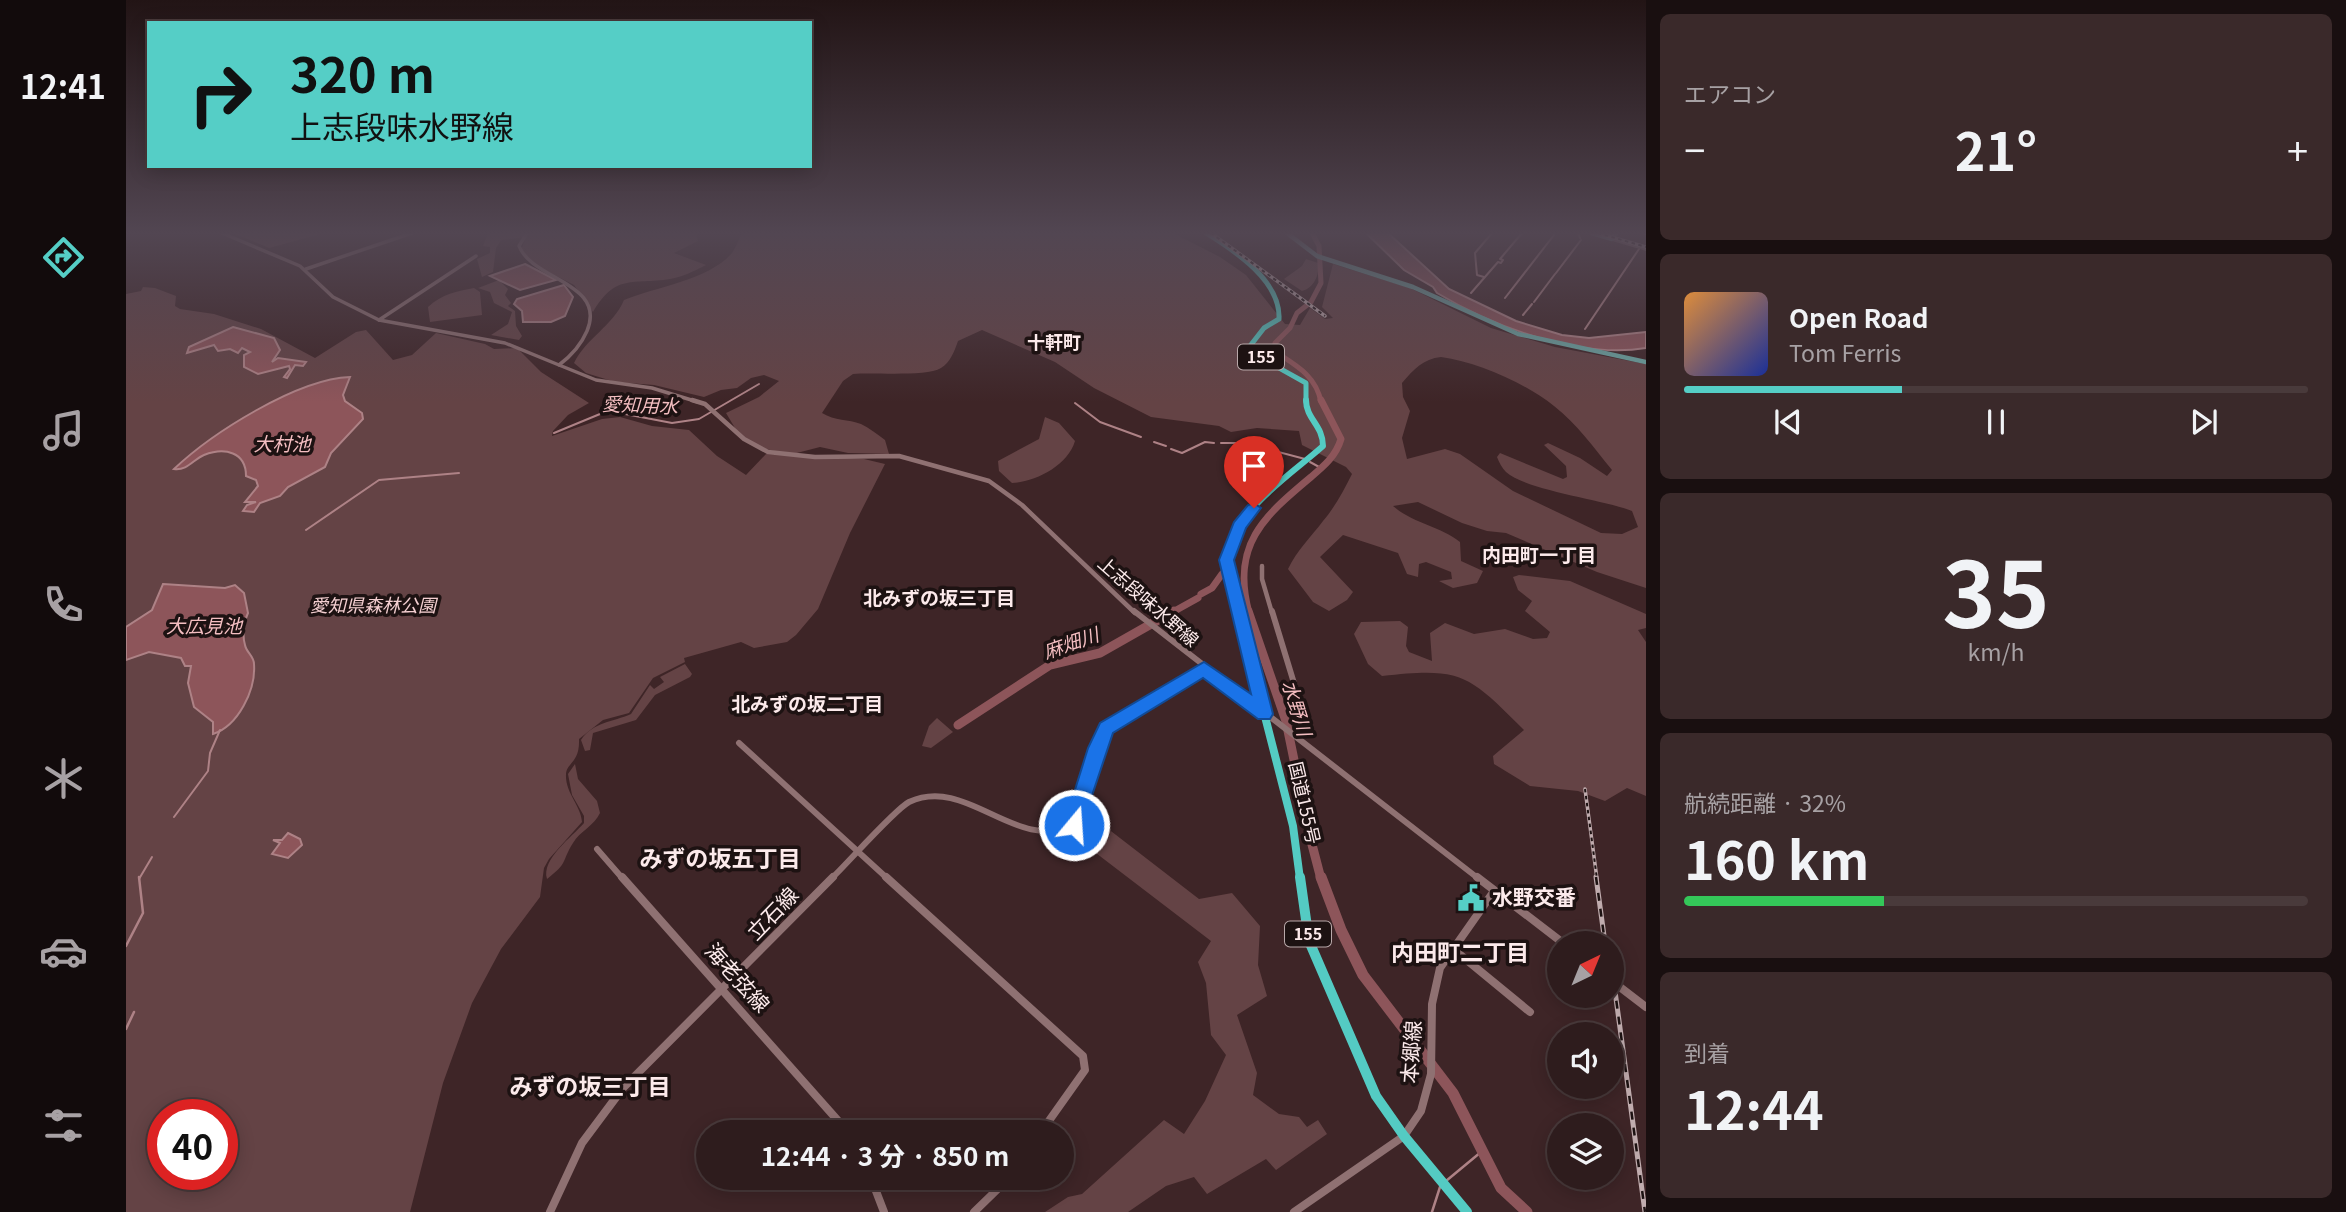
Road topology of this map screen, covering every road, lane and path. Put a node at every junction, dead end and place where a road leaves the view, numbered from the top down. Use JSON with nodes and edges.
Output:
{"nodes":[{"id":1,"x":326,"y":290,"type":"edge"},
{"id":2,"x":425,"y":290,"type":"edge"},
{"id":3,"x":575,"y":290,"type":"edge"},
{"id":4,"x":1269,"y":290,"type":"edge"},
{"id":5,"x":1419,"y":290,"type":"edge"},
{"id":6,"x":379,"y":320,"type":"junction"},
{"id":7,"x":1646,"y":362,"type":"edge"},
{"id":8,"x":559,"y":365,"type":"junction"},
{"id":9,"x":1262,"y":566,"type":"dead end"},
{"id":10,"x":1204,"y":669,"type":"junction"},
{"id":11,"x":1297,"y":693,"type":"dead end"},
{"id":12,"x":1268,"y":717,"type":"junction"},
{"id":13,"x":739,"y":743,"type":"dead end"},
{"id":14,"x":597,"y":849,"type":"dead end"},
{"id":15,"x":859,"y":851,"type":"junction"},
{"id":16,"x":1494,"y":891,"type":"junction"},
{"id":17,"x":1547,"y":931,"type":"edge"},
{"id":18,"x":1452,"y":948,"type":"junction"},
{"id":19,"x":724,"y":989,"type":"junction"},
{"id":20,"x":1624,"y":990,"type":"edge"},
{"id":21,"x":1646,"y":1007,"type":"edge"},
{"id":22,"x":1530,"y":1012,"type":"dead end"},
{"id":23,"x":1425,"y":1098,"type":"joint"},
{"id":24,"x":838,"y":1120,"type":"edge"},
{"id":25,"x":1050,"y":1120,"type":"edge"},
{"id":26,"x":1404,"y":1136,"type":"junction"},
{"id":27,"x":876,"y":1190,"type":"edge"},
{"id":28,"x":997,"y":1190,"type":"edge"},
{"id":29,"x":550,"y":1212,"type":"edge"},
{"id":30,"x":884,"y":1212,"type":"edge"},
{"id":31,"x":974,"y":1212,"type":"edge"},
{"id":32,"x":1294,"y":1212,"type":"edge"},
{"id":33,"x":1467,"y":1212,"type":"edge"}],
"edges":[{"from":1,"to":6,"type":"street"},
{"from":2,"to":6,"type":"street"},
{"from":3,"to":8,"type":"street"},
{"from":4,"to":12,"type":"highway","name":"国道155号","number":"155"},
{"from":5,"to":7,"type":"main road"},
{"from":6,"to":8,"type":"street"},
{"from":8,"to":10,"type":"street","name":"上志段味水野線"},
{"from":9,"to":11,"type":"street"},
{"from":10,"to":12,"type":"street","name":"上志段味水野線"},
{"from":10,"to":15,"type":"street","name":"立石線"},
{"from":12,"to":16,"type":"street","name":"上志段味水野線"},
{"from":12,"to":26,"type":"highway","name":"国道155号","number":"155"},
{"from":13,"to":15,"type":"street"},
{"from":14,"to":19,"type":"street","name":"海老弦線"},
{"from":15,"to":19,"type":"street","name":"立石線"},
{"from":15,"to":25,"type":"street"},
{"from":16,"to":17,"type":"street","name":"上志段味水野線"},
{"from":16,"to":18,"type":"street","name":"本郷線"},
{"from":18,"to":22,"type":"street"},
{"from":18,"to":23,"type":"street","name":"本郷線"},
{"from":19,"to":24,"type":"street","name":"海老弦線"},
{"from":19,"to":29,"type":"street","name":"立石線"},
{"from":20,"to":21,"type":"street"},
{"from":23,"to":26,"type":"street","name":"本郷線"},
{"from":26,"to":32,"type":"street","name":"本郷線"},
{"from":26,"to":33,"type":"highway","name":"国道155号","number":"155"},
{"from":27,"to":30,"type":"street"},
{"from":28,"to":31,"type":"street"}]}
